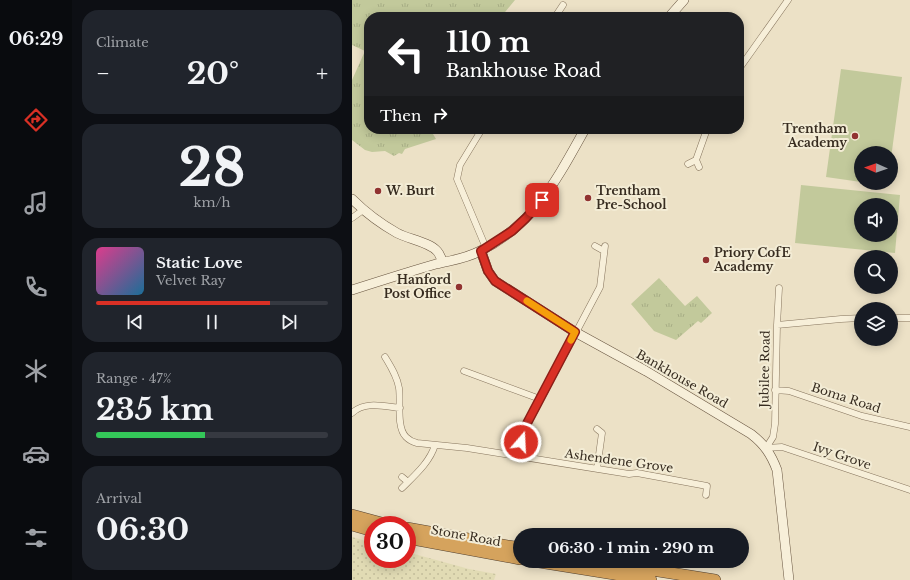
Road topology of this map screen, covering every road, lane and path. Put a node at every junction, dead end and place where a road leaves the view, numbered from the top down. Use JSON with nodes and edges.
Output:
{"nodes":[{"id":1,"x":684,"y":0,"type":"edge"},
{"id":2,"x":788,"y":0,"type":"edge"},
{"id":3,"x":563,"y":5,"type":"dead end"},
{"id":4,"x":558,"y":12,"type":"edge"},
{"id":5,"x":673,"y":12,"type":"edge"},
{"id":6,"x":744,"y":62,"type":"edge"},
{"id":7,"x":479,"y":134,"type":"edge"},
{"id":8,"x":582,"y":134,"type":"edge"},
{"id":9,"x":705,"y":134,"type":"edge"},
{"id":10,"x":696,"y":160,"type":"junction"},
{"id":11,"x":688,"y":164,"type":"dead end"},
{"id":12,"x":699,"y":167,"type":"dead end"},
{"id":13,"x":352,"y":199,"type":"edge"},
{"id":14,"x":363,"y":210,"type":"junction"},
{"id":15,"x":352,"y":218,"type":"edge"},
{"id":16,"x":595,"y":246,"type":"dead end"},
{"id":17,"x":483,"y":249,"type":"junction"},
{"id":18,"x":443,"y":262,"type":"junction"},
{"id":19,"x":779,"y":288,"type":"dead end"},
{"id":20,"x":352,"y":290,"type":"edge"},
{"id":21,"x":854,"y":318,"type":"edge"},
{"id":22,"x":898,"y":318,"type":"edge"},
{"id":23,"x":910,"y":318,"type":"edge"},
{"id":24,"x":777,"y":325,"type":"junction"},
{"id":25,"x":575,"y":332,"type":"junction"},
{"id":26,"x":385,"y":356,"type":"dead end"},
{"id":27,"x":464,"y":371,"type":"dead end"},
{"id":28,"x":775,"y":390,"type":"junction"},
{"id":29,"x":540,"y":399,"type":"junction"},
{"id":30,"x":400,"y":408,"type":"junction"},
{"id":31,"x":352,"y":413,"type":"edge"},
{"id":32,"x":910,"y":427,"type":"edge"},
{"id":33,"x":602,"y":431,"type":"dead end"},
{"id":34,"x":435,"y":444,"type":"junction"},
{"id":35,"x":766,"y":448,"type":"junction"},
{"id":36,"x":518,"y":457,"type":"junction"},
{"id":37,"x":597,"y":469,"type":"junction"},
{"id":38,"x":402,"y":477,"type":"dead end"},
{"id":39,"x":408,"y":482,"type":"junction"},
{"id":40,"x":402,"y":488,"type":"dead end"},
{"id":41,"x":910,"y":490,"type":"edge"},
{"id":42,"x":706,"y":495,"type":"dead end"},
{"id":43,"x":352,"y":515,"type":"edge"},
{"id":44,"x":364,"y":518,"type":"edge"},
{"id":45,"x":352,"y":525,"type":"edge"},
{"id":46,"x":364,"y":528,"type":"edge"},
{"id":47,"x":416,"y":531,"type":"edge"},
{"id":48,"x":416,"y":538,"type":"edge"},
{"id":49,"x":439,"y":539,"type":"junction"},
{"id":50,"x":513,"y":547,"type":"edge"},
{"id":51,"x":513,"y":557,"type":"edge"},
{"id":52,"x":576,"y":568,"type":"edge"},
{"id":53,"x":640,"y":568,"type":"edge"},
{"id":54,"x":651,"y":580,"type":"edge"},
{"id":55,"x":715,"y":580,"type":"edge"},
{"id":56,"x":789,"y":580,"type":"edge"}],
"edges":[{"from":1,"to":5,"type":"street"},
{"from":2,"to":6,"type":"street"},
{"from":3,"to":4,"type":"street"},
{"from":7,"to":17,"type":"street"},
{"from":8,"to":17,"type":"street"},
{"from":9,"to":10,"type":"street"},
{"from":10,"to":11,"type":"street"},
{"from":10,"to":12,"type":"street"},
{"from":13,"to":14,"type":"street"},
{"from":14,"to":15,"type":"street"},
{"from":14,"to":18,"type":"street"},
{"from":16,"to":25,"type":"street"},
{"from":17,"to":18,"type":"street"},
{"from":17,"to":25,"type":"street","name":"Bankhouse Road"},
{"from":18,"to":20,"type":"street"},
{"from":19,"to":24,"type":"street","name":"Jubilee Road"},
{"from":21,"to":24,"type":"street"},
{"from":22,"to":23,"type":"street"},
{"from":24,"to":28,"type":"street","name":"Jubilee Road"},
{"from":25,"to":29,"type":"street"},
{"from":25,"to":35,"type":"street","name":"Bankhouse Road"},
{"from":26,"to":30,"type":"street","name":"Ashendene Grove"},
{"from":27,"to":29,"type":"street"},
{"from":28,"to":32,"type":"street","name":"Boma Road"},
{"from":28,"to":35,"type":"street","name":"Jubilee Road"},
{"from":29,"to":36,"type":"street"},
{"from":30,"to":31,"type":"street"},
{"from":30,"to":34,"type":"street","name":"Ashendene Grove"},
{"from":33,"to":37,"type":"street"},
{"from":34,"to":36,"type":"street","name":"Ashendene Grove"},
{"from":34,"to":39,"type":"street"},
{"from":35,"to":41,"type":"street","name":"Ivy Grove"},
{"from":35,"to":56,"type":"street","name":"Bankhouse Road"},
{"from":36,"to":37,"type":"street","name":"Ashendene Grove"},
{"from":37,"to":42,"type":"street","name":"Ashendene Grove"},
{"from":38,"to":39,"type":"street"},
{"from":39,"to":40,"type":"street"},
{"from":43,"to":44,"type":"highway"},
{"from":45,"to":46,"type":"highway"},
{"from":47,"to":49,"type":"highway","name":"Stone Road"},
{"from":48,"to":49,"type":"highway","name":"Stone Road"},
{"from":49,"to":50,"type":"highway","name":"Stone Road"},
{"from":49,"to":51,"type":"highway","name":"Stone Road"},
{"from":52,"to":54,"type":"highway"},
{"from":53,"to":55,"type":"highway"}]}
